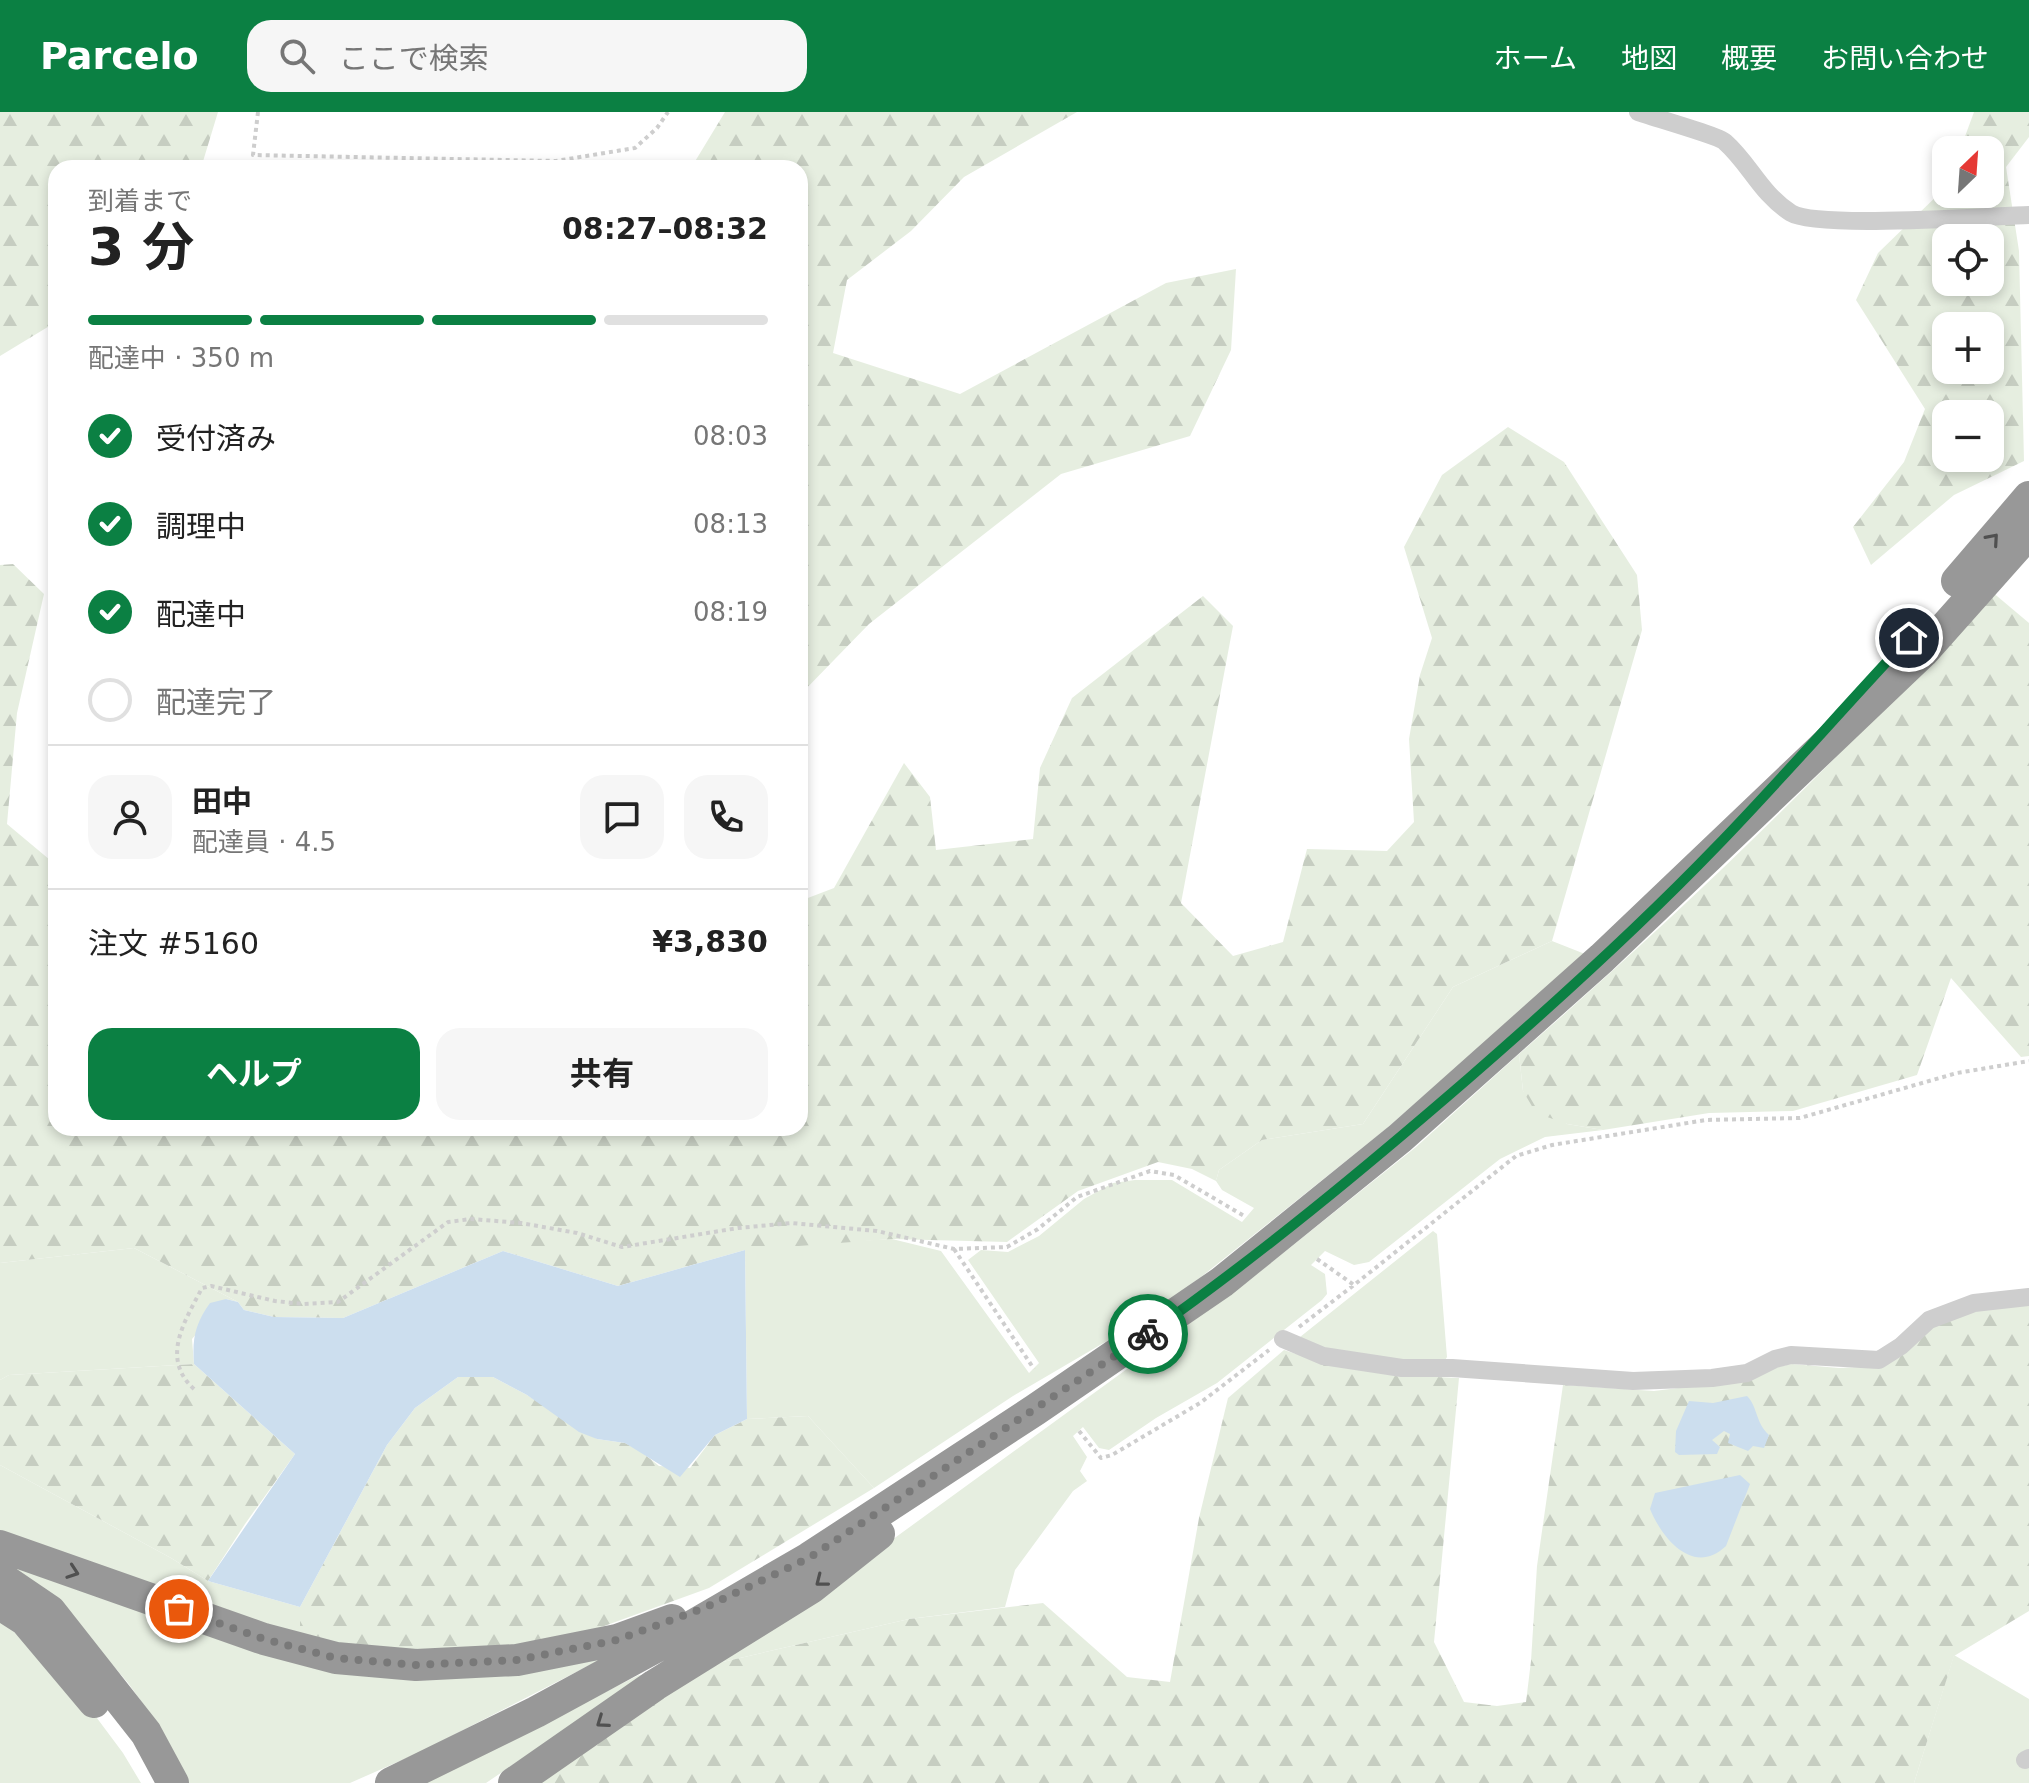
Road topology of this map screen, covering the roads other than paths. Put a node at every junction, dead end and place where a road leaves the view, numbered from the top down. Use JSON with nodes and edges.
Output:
{"nodes":[{"id":1,"x":1638,"y":112,"type":"edge"},
{"id":2,"x":2029,"y":215,"type":"edge"},
{"id":3,"x":2029,"y":497,"type":"edge"},
{"id":4,"x":2029,"y":533,"type":"edge"},
{"id":5,"x":1716,"y":847,"type":"junction"},
{"id":6,"x":2029,"y":1297,"type":"edge"},
{"id":7,"x":1283,"y":1339,"type":"road end"},
{"id":8,"x":1035,"y":1410,"type":"junction"},
{"id":9,"x":0,"y":1546,"type":"edge"},
{"id":10,"x":809,"y":1558,"type":"junction"},
{"id":11,"x":0,"y":1577,"type":"edge"},
{"id":12,"x":0,"y":1604,"type":"edge"},
{"id":13,"x":150,"y":1783,"type":"edge"},
{"id":14,"x":173,"y":1783,"type":"edge"},
{"id":15,"x":391,"y":1783,"type":"edge"},
{"id":16,"x":514,"y":1783,"type":"edge"}],
"edges":[{"from":1,"to":2,"type":"street"},
{"from":5,"to":3,"type":"highway","one_way":true},
{"from":4,"to":5,"type":"highway"},
{"from":5,"to":8,"type":"highway"},
{"from":6,"to":7,"type":"street"},
{"from":8,"to":10,"type":"highway"},
{"from":8,"to":16,"type":"highway","one_way":true},
{"from":9,"to":10,"type":"highway","one_way":true},
{"from":10,"to":15,"type":"highway"},
{"from":11,"to":14,"type":"highway"},
{"from":12,"to":13,"type":"highway"}]}
